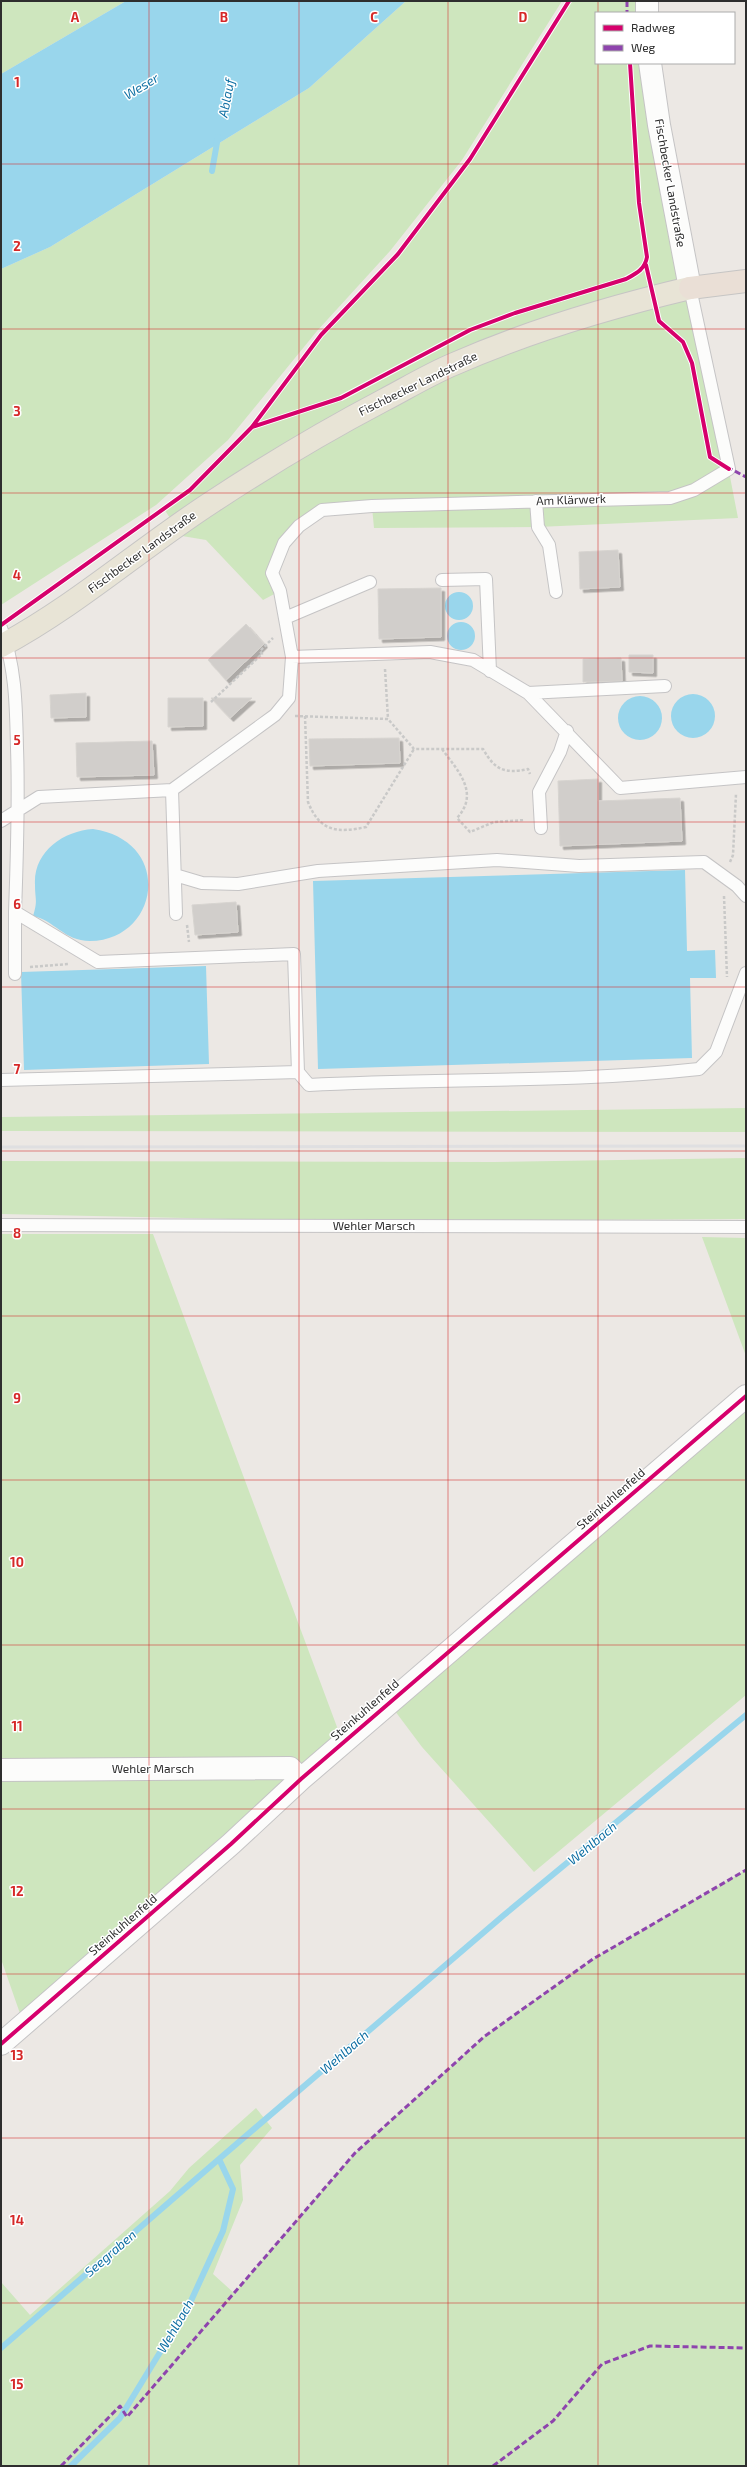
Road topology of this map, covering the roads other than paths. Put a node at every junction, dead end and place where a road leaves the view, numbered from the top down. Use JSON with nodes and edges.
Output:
{"nodes":[{"id":1,"x":647,"y":1,"type":"edge"},
{"id":2,"x":647,"y":12,"type":"edge"},
{"id":3,"x":650,"y":64,"type":"edge"},
{"id":4,"x":746,"y":281,"type":"edge"},
{"id":5,"x":690,"y":288,"type":"junction"},
{"id":6,"x":536,"y":501,"type":"junction"},
{"id":7,"x":442,"y":580,"type":"dead end"},
{"id":8,"x":370,"y":582,"type":"dead end"},
{"id":9,"x":556,"y":592,"type":"dead end"},
{"id":10,"x":285,"y":622,"type":"junction"},
{"id":11,"x":3,"y":639,"type":"edge"},
{"id":12,"x":292,"y":657,"type":"junction"},
{"id":13,"x":490,"y":671,"type":"junction"},
{"id":14,"x":665,"y":686,"type":"dead end"},
{"id":15,"x":528,"y":693,"type":"junction"},
{"id":16,"x":566,"y":731,"type":"junction"},
{"id":17,"x":746,"y":777,"type":"edge"},
{"id":18,"x":172,"y":790,"type":"junction"},
{"id":19,"x":19,"y":808,"type":"junction"},
{"id":20,"x":1,"y":821,"type":"edge"},
{"id":21,"x":540,"y":824,"type":"road end"},
{"id":22,"x":175,"y":874,"type":"junction"},
{"id":23,"x":746,"y":896,"type":"edge"},
{"id":24,"x":15,"y":912,"type":"junction"},
{"id":25,"x":176,"y":914,"type":"road end"},
{"id":26,"x":14,"y":971,"type":"road end"},
{"id":27,"x":746,"y":973,"type":"edge"},
{"id":28,"x":298,"y":1072,"type":"junction"},
{"id":29,"x":1,"y":1080,"type":"edge"},
{"id":30,"x":1,"y":1226,"type":"edge"},
{"id":31,"x":746,"y":1227,"type":"edge"},
{"id":32,"x":746,"y":1396,"type":"edge"},
{"id":33,"x":1,"y":1770,"type":"edge"},
{"id":34,"x":301,"y":1779,"type":"junction"},
{"id":35,"x":1,"y":2044,"type":"edge"}],
"edges":[{"from":1,"to":2,"type":"street"},
{"from":3,"to":5,"type":"street","name":"Fischbecker Landstraße"},
{"from":4,"to":5,"type":"highway"},
{"from":5,"to":6,"type":"lane","name":"Am Klärwerk"},
{"from":5,"to":11,"type":"main road","name":"Fischbecker Landstraße"},
{"from":6,"to":9,"type":"lane"},
{"from":6,"to":10,"type":"lane","name":"Am Klärwerk"},
{"from":7,"to":13,"type":"lane"},
{"from":8,"to":10,"type":"lane"},
{"from":10,"to":12,"type":"lane","name":"Am Klärwerk"},
{"from":11,"to":19,"type":"lane"},
{"from":12,"to":13,"type":"lane"},
{"from":12,"to":18,"type":"lane","name":"Am Klärwerk"},
{"from":13,"to":15,"type":"lane"},
{"from":14,"to":15,"type":"lane"},
{"from":15,"to":16,"type":"lane"},
{"from":16,"to":17,"type":"lane"},
{"from":16,"to":21,"type":"lane"},
{"from":18,"to":19,"type":"lane"},
{"from":18,"to":22,"type":"lane"},
{"from":19,"to":20,"type":"lane"},
{"from":19,"to":24,"type":"lane"},
{"from":22,"to":23,"type":"lane"},
{"from":22,"to":25,"type":"lane"},
{"from":24,"to":26,"type":"lane"},
{"from":24,"to":28,"type":"lane"},
{"from":27,"to":28,"type":"lane"},
{"from":28,"to":29,"type":"lane"},
{"from":30,"to":31,"type":"lane","name":"Wehler Marsch"},
{"from":32,"to":34,"type":"street","name":"Steinkuhlenfeld"},
{"from":33,"to":34,"type":"street","name":"Wehler Marsch"},
{"from":34,"to":35,"type":"street","name":"Steinkuhlenfeld"}]}
